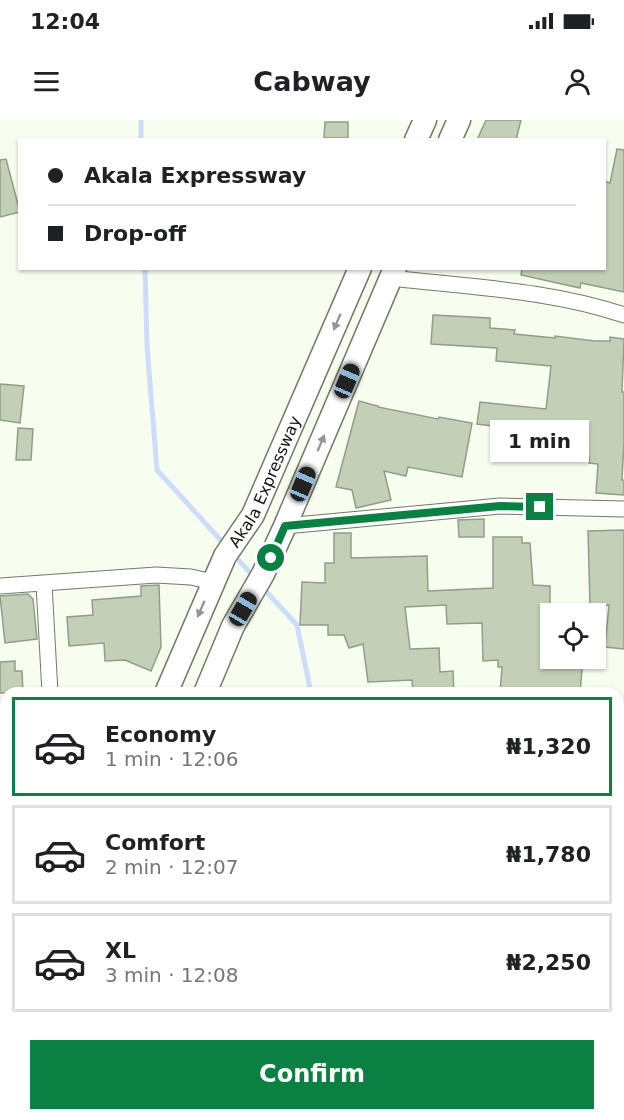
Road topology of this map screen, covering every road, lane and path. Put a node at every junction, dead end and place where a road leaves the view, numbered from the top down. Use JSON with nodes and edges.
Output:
{"nodes":[{"id":1,"x":424,"y":120,"type":"edge"},
{"id":2,"x":417,"y":138,"type":"edge"},
{"id":3,"x":359,"y":270,"type":"edge"},
{"id":4,"x":394,"y":273,"type":"edge"},
{"id":5,"x":624,"y":315,"type":"edge"},
{"id":6,"x":624,"y":509,"type":"edge"},
{"id":7,"x":285,"y":526,"type":"junction"},
{"id":8,"x":213,"y":582,"type":"junction"},
{"id":9,"x":44,"y":584,"type":"junction"},
{"id":10,"x":0,"y":586,"type":"edge"},
{"id":11,"x":50,"y":687,"type":"edge"},
{"id":12,"x":169,"y":687,"type":"edge"},
{"id":13,"x":208,"y":687,"type":"edge"}],
"edges":[{"from":1,"to":2,"type":"main road"},
{"from":3,"to":8,"type":"main road","name":"Akala Expressway","one_way":true},
{"from":4,"to":5,"type":"street"},
{"from":7,"to":4,"type":"main road","name":"Akala Expressway","one_way":true},
{"from":6,"to":7,"type":"street"},
{"from":7,"to":13,"type":"main road","name":"Akala Expressway"},
{"from":8,"to":9,"type":"street"},
{"from":8,"to":12,"type":"main road","name":"Akala Expressway","one_way":true},
{"from":9,"to":10,"type":"street"},
{"from":9,"to":11,"type":"street"}]}
